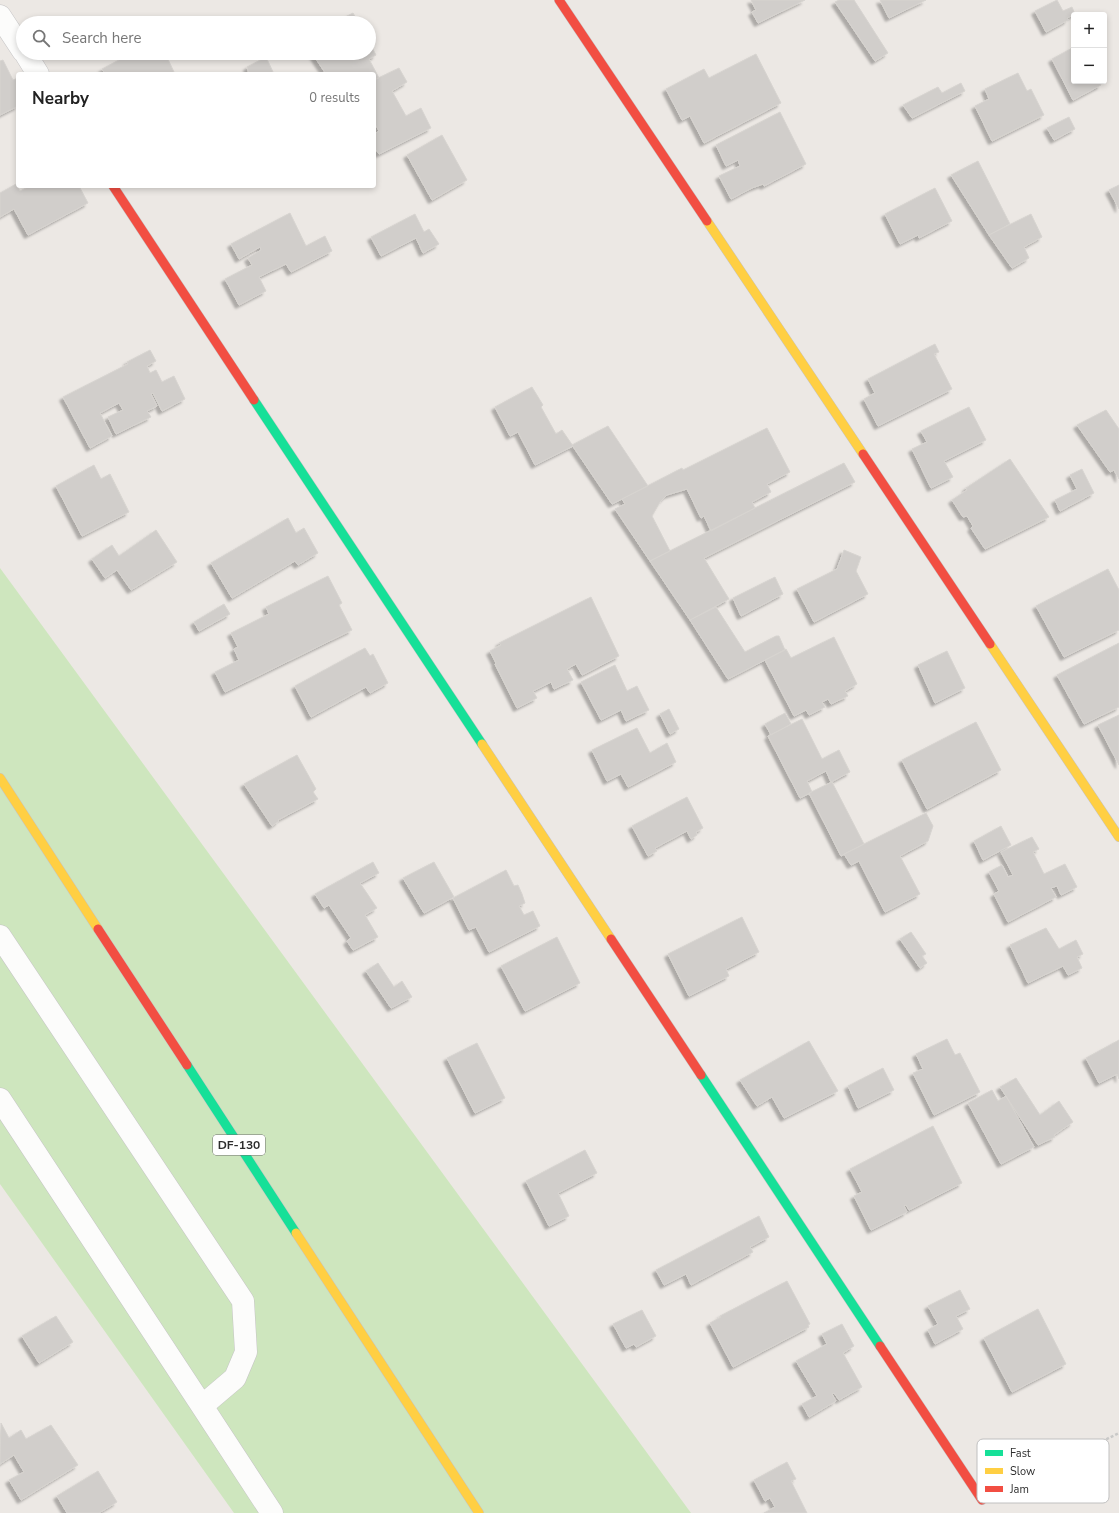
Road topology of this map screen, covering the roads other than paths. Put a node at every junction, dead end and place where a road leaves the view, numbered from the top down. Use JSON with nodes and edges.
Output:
{"nodes":[{"id":1,"x":559,"y":0,"type":"edge"},
{"id":2,"x":0,"y":16,"type":"edge"},
{"id":3,"x":16,"y":40,"type":"edge"},
{"id":4,"x":29,"y":60,"type":"edge"},
{"id":5,"x":37,"y":72,"type":"edge"},
{"id":6,"x":114,"y":188,"type":"edge"},
{"id":7,"x":0,"y":778,"type":"edge"},
{"id":8,"x":1119,"y":836,"type":"edge"},
{"id":9,"x":1,"y":939,"type":"edge"},
{"id":10,"x":0,"y":1099,"type":"edge"},
{"id":11,"x":202,"y":1406,"type":"junction"},
{"id":12,"x":977,"y":1492,"type":"edge"},
{"id":13,"x":272,"y":1513,"type":"edge"},
{"id":14,"x":479,"y":1513,"type":"edge"}],
"edges":[{"from":1,"to":8,"type":"street"},
{"from":2,"to":3,"type":"street"},
{"from":4,"to":5,"type":"street"},
{"from":6,"to":12,"type":"street"},
{"from":7,"to":14,"type":"street","number":"DF-130"},
{"from":9,"to":11,"type":"street"},
{"from":10,"to":11,"type":"street"},
{"from":11,"to":13,"type":"street"}]}
